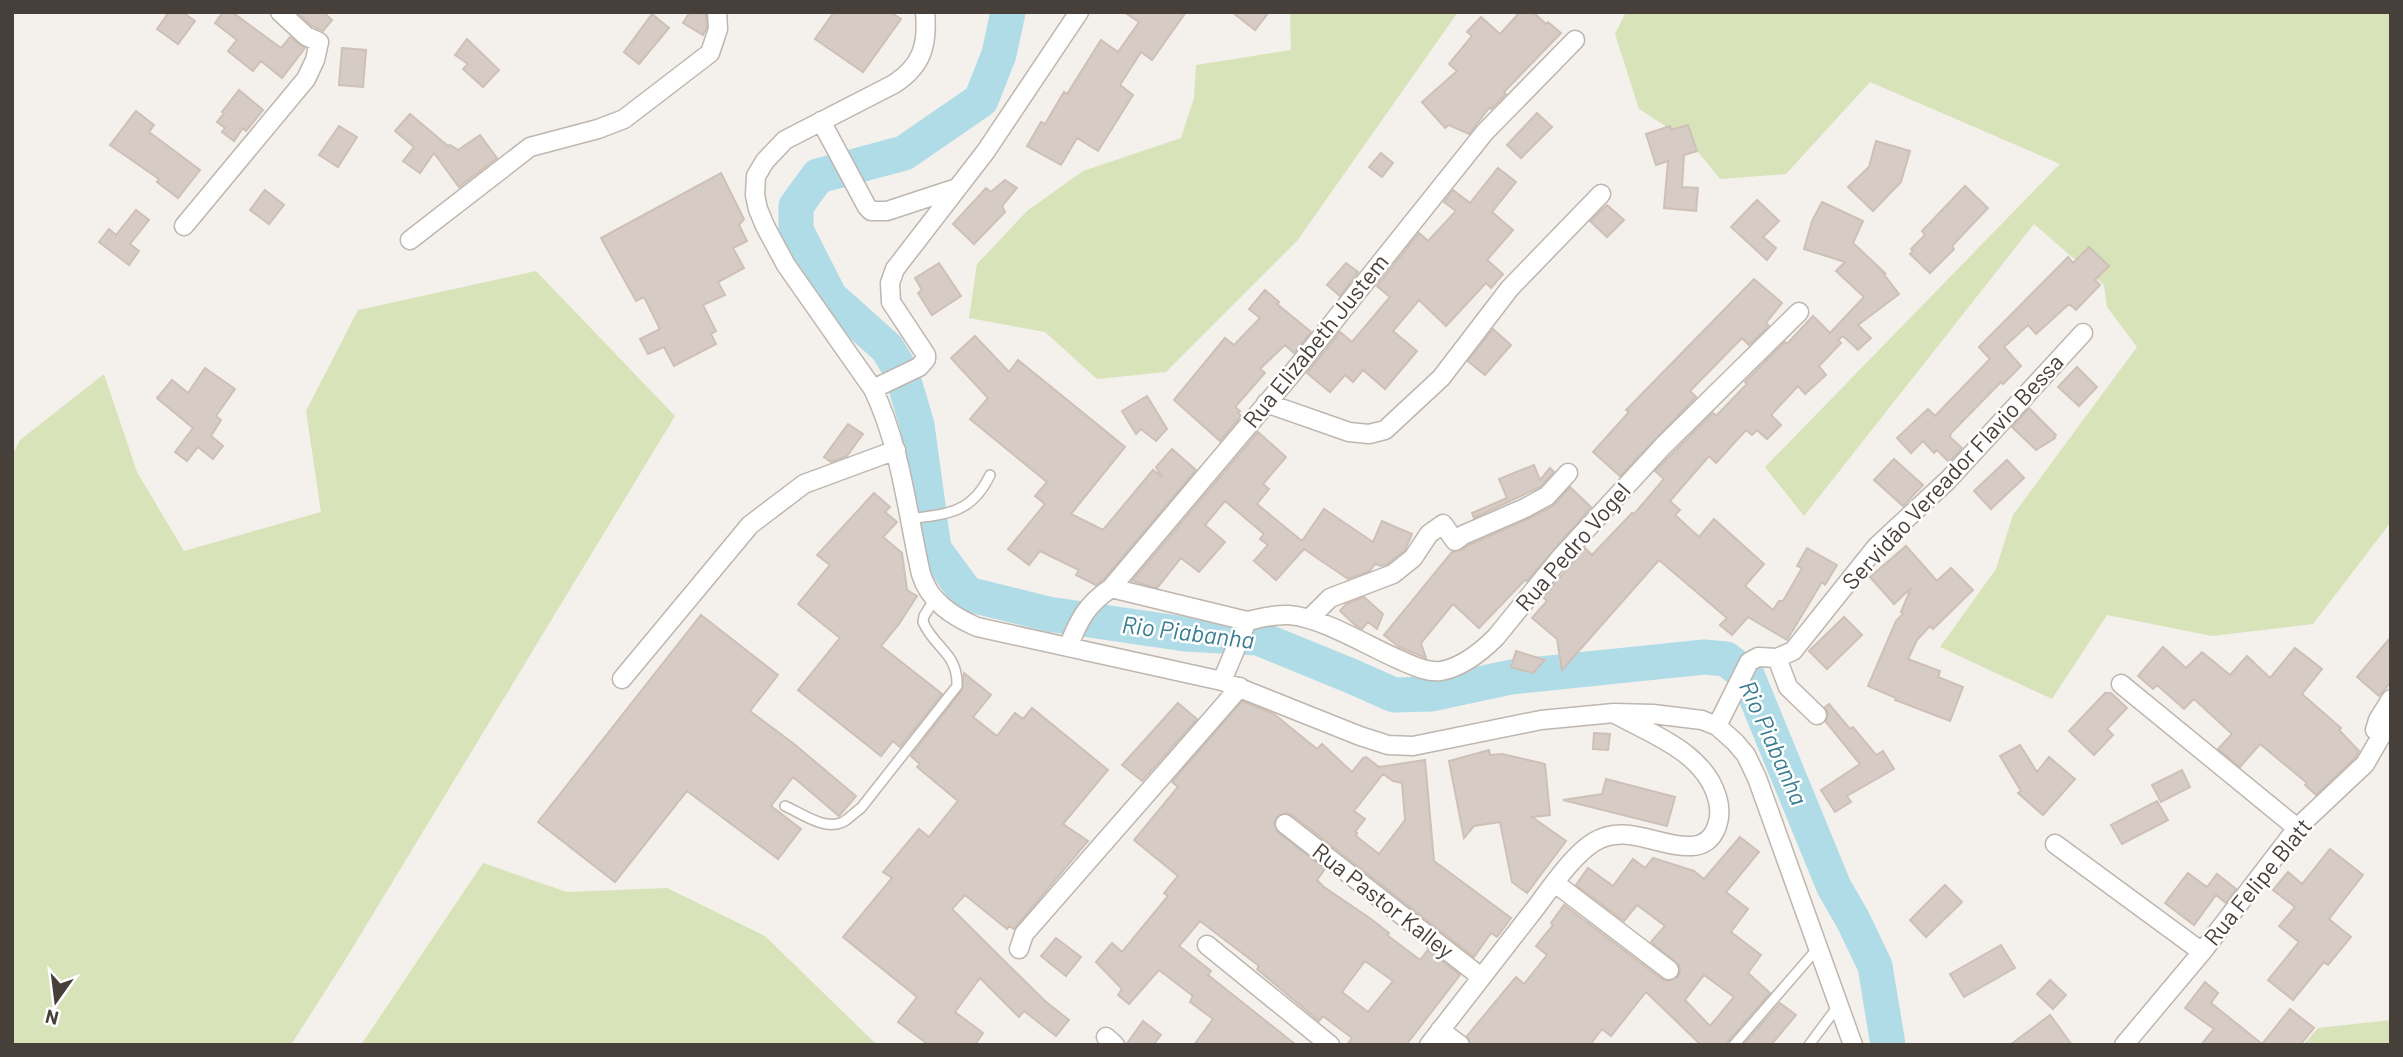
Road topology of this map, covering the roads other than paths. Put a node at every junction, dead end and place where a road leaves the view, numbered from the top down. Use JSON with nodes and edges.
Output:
{"nodes":[{"id":1,"x":280,"y":12,"type":"edge"},
{"id":2,"x":717,"y":12,"type":"edge"},
{"id":3,"x":925,"y":12,"type":"edge"},
{"id":4,"x":1079,"y":12,"type":"edge"},
{"id":5,"x":1575,"y":40,"type":"dead end"},
{"id":6,"x":821,"y":121,"type":"junction"},
{"id":7,"x":957,"y":188,"type":"junction"},
{"id":8,"x":1601,"y":194,"type":"dead end"},
{"id":9,"x":184,"y":226,"type":"dead end"},
{"id":10,"x":410,"y":240,"type":"dead end"},
{"id":11,"x":1799,"y":312,"type":"dead end"},
{"id":12,"x":2083,"y":333,"type":"dead end"},
{"id":13,"x":882,"y":386,"type":"junction"},
{"id":14,"x":1266,"y":403,"type":"junction"},
{"id":15,"x":896,"y":450,"type":"junction"},
{"id":16,"x":1568,"y":473,"type":"dead end"},
{"id":17,"x":990,"y":475,"type":"dead end"},
{"id":18,"x":917,"y":518,"type":"junction"},
{"id":19,"x":1111,"y":589,"type":"junction"},
{"id":20,"x":934,"y":600,"type":"junction"},
{"id":21,"x":1309,"y":619,"type":"junction"},
{"id":22,"x":1244,"y":625,"type":"junction"},
{"id":23,"x":1068,"y":647,"type":"junction"},
{"id":24,"x":1777,"y":658,"type":"junction"},
{"id":25,"x":1224,"y":675,"type":"junction"},
{"id":26,"x":622,"y":679,"type":"dead end"},
{"id":27,"x":2121,"y":684,"type":"dead end"},
{"id":28,"x":1240,"y":687,"type":"junction"},
{"id":29,"x":2391,"y":699,"type":"edge"},
{"id":30,"x":1614,"y":713,"type":"junction"},
{"id":31,"x":1817,"y":715,"type":"dead end"},
{"id":32,"x":2391,"y":719,"type":"edge"},
{"id":33,"x":1717,"y":726,"type":"junction"},
{"id":34,"x":2365,"y":764,"type":"junction"},
{"id":35,"x":785,"y":806,"type":"dead end"},
{"id":36,"x":1285,"y":824,"type":"dead end"},
{"id":37,"x":2297,"y":828,"type":"junction"},
{"id":38,"x":2055,"y":844,"type":"dead end"},
{"id":39,"x":1555,"y":883,"type":"junction"},
{"id":40,"x":1207,"y":945,"type":"dead end"},
{"id":41,"x":1819,"y":947,"type":"junction"},
{"id":42,"x":1019,"y":949,"type":"dead end"},
{"id":43,"x":2202,"y":952,"type":"junction"},
{"id":44,"x":1669,"y":970,"type":"dead end"},
{"id":45,"x":1481,"y":977,"type":"junction"},
{"id":46,"x":1838,"y":1006,"type":"junction"},
{"id":47,"x":1440,"y":1030,"type":"junction"},
{"id":48,"x":1330,"y":1045,"type":"edge"},
{"id":49,"x":1429,"y":1045,"type":"edge"},
{"id":50,"x":1460,"y":1045,"type":"edge"},
{"id":51,"x":1734,"y":1045,"type":"edge"},
{"id":52,"x":1810,"y":1045,"type":"edge"},
{"id":53,"x":1853,"y":1045,"type":"edge"},
{"id":54,"x":2124,"y":1045,"type":"edge"}],
"edges":[{"from":1,"to":9,"type":"street"},
{"from":2,"to":10,"type":"street"},
{"from":3,"to":6,"type":"street"},
{"from":4,"to":7,"type":"street"},
{"from":5,"to":14,"type":"street","name":"Rua Elizabeth Justem"},
{"from":6,"to":7,"type":"street"},
{"from":6,"to":13,"type":"street"},
{"from":7,"to":13,"type":"street"},
{"from":8,"to":14,"type":"street"},
{"from":11,"to":21,"type":"street","name":"Rua Pedro Vogel"},
{"from":12,"to":24,"type":"street","name":"Servidão Vereador Flavio Bessa"},
{"from":13,"to":15,"type":"street"},
{"from":14,"to":19,"type":"street","name":"Rua Elizabeth Justem"},
{"from":15,"to":18,"type":"street"},
{"from":15,"to":26,"type":"street"},
{"from":16,"to":21,"type":"street"},
{"from":17,"to":18,"type":"lane"},
{"from":18,"to":20,"type":"street"},
{"from":19,"to":22,"type":"street","name":"Rua Pedro Vogel"},
{"from":19,"to":23,"type":"street","name":"Rua Elizabeth Justem"},
{"from":20,"to":23,"type":"street"},
{"from":20,"to":35,"type":"lane"},
{"from":21,"to":22,"type":"street","name":"Rua Pedro Vogel"},
{"from":22,"to":25,"type":"street"},
{"from":23,"to":25,"type":"street"},
{"from":24,"to":31,"type":"street"},
{"from":24,"to":33,"type":"street","name":"Servidão Vereador Flavio Bessa"},
{"from":25,"to":28,"type":"street"},
{"from":27,"to":37,"type":"street"},
{"from":28,"to":30,"type":"street"},
{"from":28,"to":42,"type":"street"},
{"from":29,"to":34,"type":"street"},
{"from":30,"to":33,"type":"street"},
{"from":30,"to":39,"type":"street"},
{"from":32,"to":34,"type":"street","name":"Rua Felipe Blatt"},
{"from":33,"to":41,"type":"street"},
{"from":34,"to":37,"type":"street","name":"Rua Felipe Blatt"},
{"from":36,"to":45,"type":"street","name":"Rua Pastor Kalley"},
{"from":37,"to":43,"type":"street","name":"Rua Felipe Blatt"},
{"from":38,"to":43,"type":"street"},
{"from":39,"to":44,"type":"street"},
{"from":39,"to":45,"type":"street"},
{"from":40,"to":48,"type":"street"},
{"from":41,"to":46,"type":"street"},
{"from":41,"to":51,"type":"lane"},
{"from":43,"to":54,"type":"street","name":"Rua Felipe Blatt"},
{"from":45,"to":47,"type":"street"},
{"from":46,"to":52,"type":"lane"},
{"from":46,"to":53,"type":"street"},
{"from":47,"to":49,"type":"street"},
{"from":47,"to":50,"type":"street"}]}
